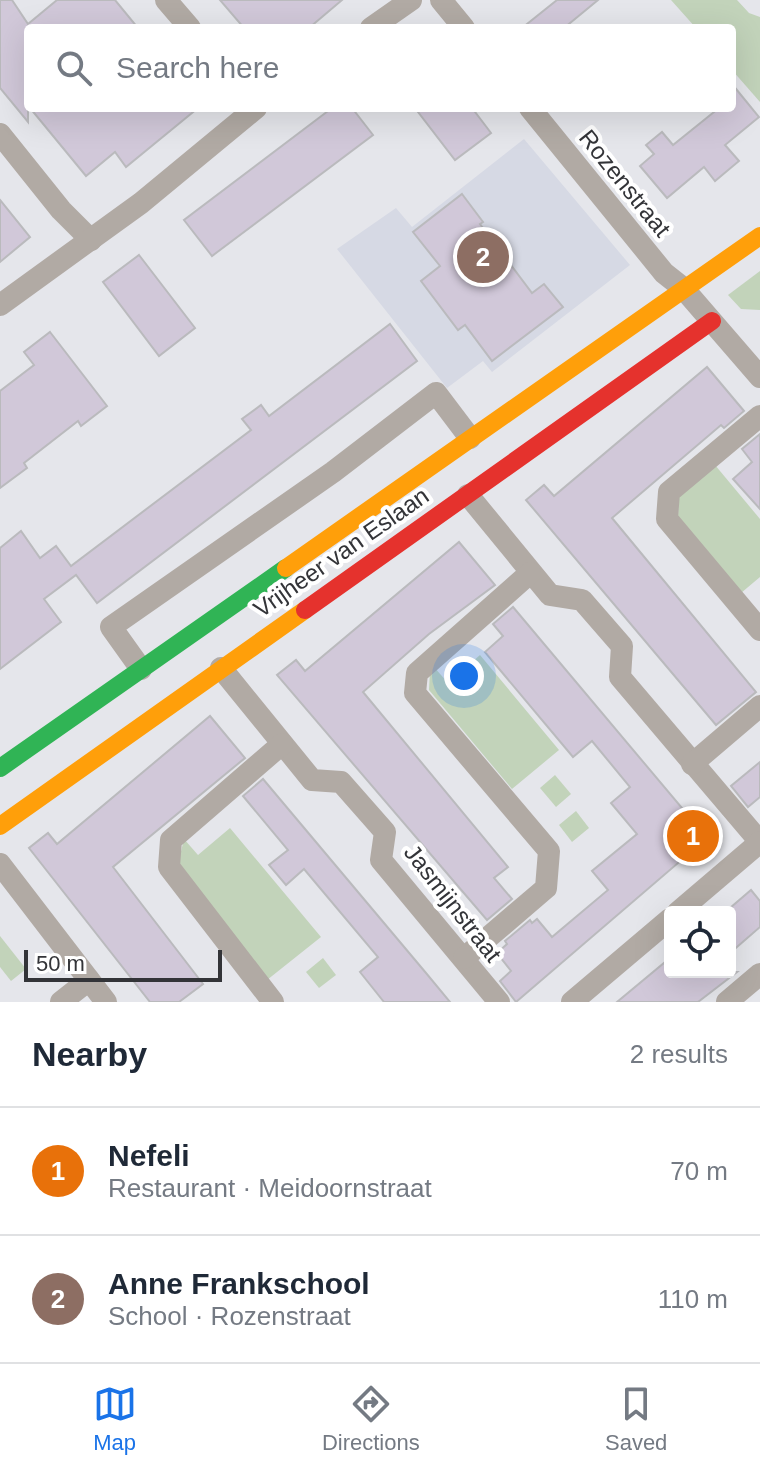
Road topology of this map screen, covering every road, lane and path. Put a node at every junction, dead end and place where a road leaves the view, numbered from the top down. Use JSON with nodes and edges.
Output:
{"nodes":[{"id":1,"x":166,"y":0,"type":"edge"},
{"id":2,"x":411,"y":0,"type":"edge"},
{"id":3,"x":441,"y":0,"type":"edge"},
{"id":4,"x":187,"y":24,"type":"edge"},
{"id":5,"x":377,"y":24,"type":"edge"},
{"id":6,"x":461,"y":24,"type":"edge"},
{"id":7,"x":251,"y":112,"type":"edge"},
{"id":8,"x":533,"y":112,"type":"edge"},
{"id":9,"x":0,"y":134,"type":"edge"},
{"id":10,"x":760,"y":236,"type":"edge"},
{"id":11,"x":91,"y":240,"type":"junction"},
{"id":12,"x":683,"y":288,"type":"junction"},
{"id":13,"x":0,"y":305,"type":"edge"},
{"id":14,"x":712,"y":321,"type":"junction"},
{"id":15,"x":760,"y":377,"type":"edge"},
{"id":16,"x":760,"y":416,"type":"edge"},
{"id":17,"x":470,"y":438,"type":"junction"},
{"id":18,"x":468,"y":495,"type":"junction"},
{"id":19,"x":530,"y":573,"type":"junction"},
{"id":20,"x":760,"y":630,"type":"edge"},
{"id":21,"x":221,"y":668,"type":"junction"},
{"id":22,"x":141,"y":669,"type":"junction"},
{"id":23,"x":760,"y":706,"type":"edge"},
{"id":24,"x":282,"y":744,"type":"junction"},
{"id":25,"x":692,"y":764,"type":"junction"},
{"id":26,"x":0,"y":768,"type":"edge"},
{"id":27,"x":0,"y":826,"type":"edge"},
{"id":28,"x":760,"y":842,"type":"edge"},
{"id":29,"x":0,"y":864,"type":"edge"},
{"id":30,"x":685,"y":906,"type":"edge"},
{"id":31,"x":664,"y":924,"type":"edge"},
{"id":32,"x":464,"y":958,"type":"junction"},
{"id":33,"x":760,"y":974,"type":"edge"},
{"id":34,"x":89,"y":980,"type":"junction"},
{"id":35,"x":61,"y":1002,"type":"edge"},
{"id":36,"x":106,"y":1002,"type":"edge"},
{"id":37,"x":273,"y":1002,"type":"edge"},
{"id":38,"x":499,"y":1002,"type":"edge"},
{"id":39,"x":572,"y":1002,"type":"edge"},
{"id":40,"x":727,"y":1002,"type":"edge"}],
"edges":[{"from":1,"to":4,"type":"street"},
{"from":2,"to":5,"type":"street"},
{"from":3,"to":6,"type":"street"},
{"from":7,"to":11,"type":"street"},
{"from":8,"to":12,"type":"street","name":"Rozenstraat"},
{"from":9,"to":11,"type":"street"},
{"from":10,"to":12,"type":"street","name":"Vrijheer van Eslaan"},
{"from":11,"to":13,"type":"street"},
{"from":12,"to":14,"type":"street","name":"Rozenstraat"},
{"from":12,"to":17,"type":"street","name":"Vrijheer van Eslaan"},
{"from":14,"to":15,"type":"street","name":"Rozenstraat"},
{"from":14,"to":18,"type":"street","name":"Vrijheer van Eslaan"},
{"from":16,"to":20,"type":"street"},
{"from":17,"to":22,"type":"street","name":"Vrijheer van Eslaan"},
{"from":17,"to":22,"type":"street"},
{"from":18,"to":19,"type":"street"},
{"from":18,"to":21,"type":"street","name":"Vrijheer van Eslaan"},
{"from":19,"to":25,"type":"street"},
{"from":19,"to":32,"type":"street"},
{"from":21,"to":24,"type":"street","name":"Jasmijnstraat"},
{"from":21,"to":27,"type":"street","name":"Vrijheer van Eslaan"},
{"from":22,"to":26,"type":"street","name":"Vrijheer van Eslaan"},
{"from":23,"to":25,"type":"street"},
{"from":24,"to":32,"type":"street","name":"Jasmijnstraat"},
{"from":24,"to":37,"type":"street"},
{"from":25,"to":28,"type":"street"},
{"from":28,"to":30,"type":"street"},
{"from":29,"to":34,"type":"street"},
{"from":31,"to":39,"type":"street"},
{"from":32,"to":38,"type":"street","name":"Jasmijnstraat"},
{"from":33,"to":40,"type":"street"},
{"from":34,"to":35,"type":"street"},
{"from":34,"to":36,"type":"street"}]}
